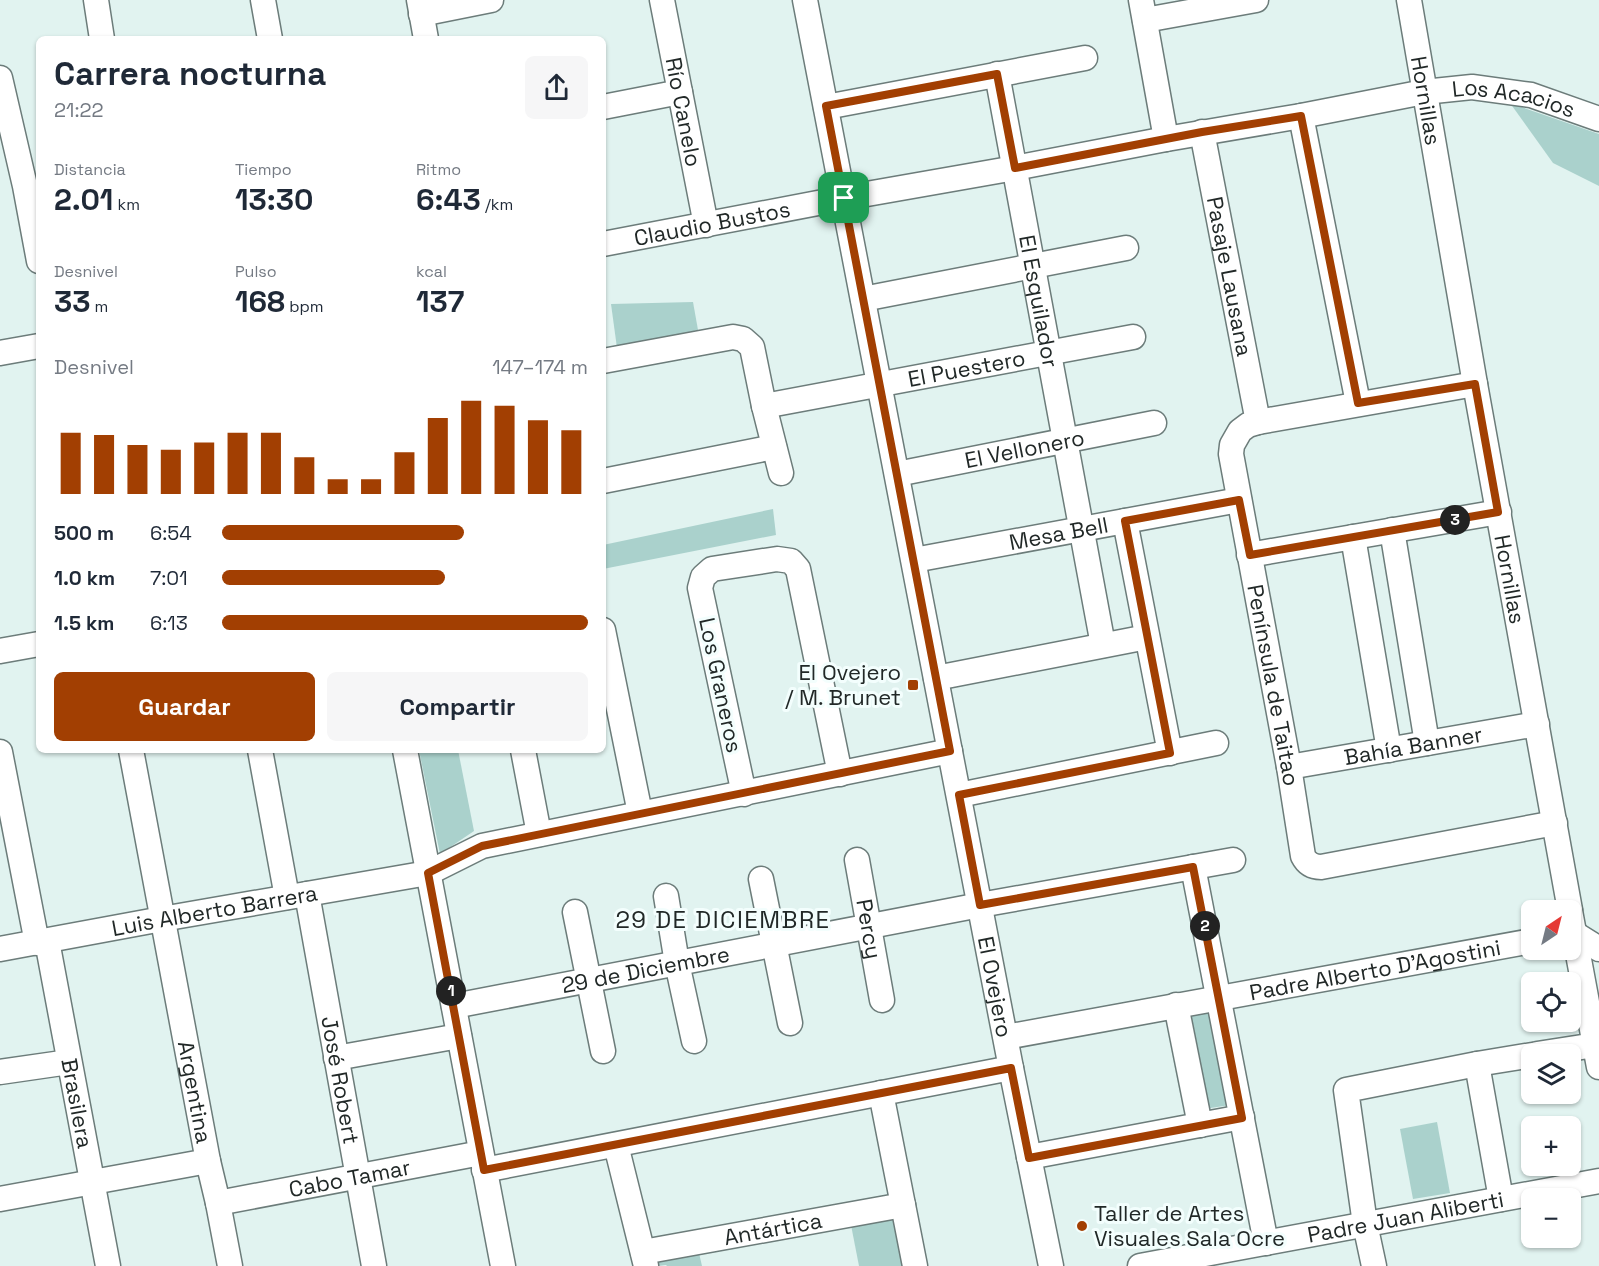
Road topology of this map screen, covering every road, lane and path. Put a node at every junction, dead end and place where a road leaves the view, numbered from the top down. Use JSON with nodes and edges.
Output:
{"nodes":[{"id":1,"x":96,"y":0,"type":"edge"},
{"id":2,"x":263,"y":0,"type":"edge"},
{"id":3,"x":491,"y":0,"type":"edge"},
{"id":4,"x":662,"y":0,"type":"edge"},
{"id":5,"x":805,"y":0,"type":"edge"},
{"id":6,"x":1257,"y":0,"type":"edge"},
{"id":7,"x":1409,"y":0,"type":"edge"},
{"id":8,"x":420,"y":7,"type":"edge"},
{"id":9,"x":1143,"y":10,"type":"edge"},
{"id":10,"x":102,"y":36,"type":"edge"},
{"id":11,"x":269,"y":36,"type":"edge"},
{"id":12,"x":425,"y":36,"type":"edge"},
{"id":13,"x":1085,"y":58,"type":"dead end"},
{"id":14,"x":997,"y":74,"type":"junction"},
{"id":15,"x":0,"y":78,"type":"edge"},
{"id":16,"x":680,"y":92,"type":"junction"},
{"id":17,"x":1424,"y":92,"type":"junction"},
{"id":18,"x":606,"y":105,"type":"edge"},
{"id":19,"x":826,"y":106,"type":"junction"},
{"id":20,"x":1301,"y":116,"type":"junction"},
{"id":21,"x":1599,"y":118,"type":"edge"},
{"id":22,"x":1202,"y":132,"type":"junction"},
{"id":23,"x":1166,"y":139,"type":"junction"},
{"id":24,"x":1015,"y":168,"type":"junction"},
{"id":25,"x":32,"y":185,"type":"edge"},
{"id":26,"x":844,"y":198,"type":"junction"},
{"id":27,"x":706,"y":225,"type":"junction"},
{"id":28,"x":36,"y":228,"type":"edge"},
{"id":29,"x":606,"y":243,"type":"edge"},
{"id":30,"x":1126,"y":248,"type":"dead end"},
{"id":31,"x":1033,"y":266,"type":"junction"},
{"id":32,"x":863,"y":299,"type":"junction"},
{"id":33,"x":1132,"y":337,"type":"dead end"},
{"id":34,"x":36,"y":347,"type":"edge"},
{"id":35,"x":0,"y":353,"type":"edge"},
{"id":36,"x":1049,"y":353,"type":"junction"},
{"id":37,"x":606,"y":360,"type":"edge"},
{"id":38,"x":1475,"y":384,"type":"junction"},
{"id":39,"x":880,"y":385,"type":"junction"},
{"id":40,"x":1358,"y":403,"type":"junction"},
{"id":41,"x":764,"y":406,"type":"junction"},
{"id":42,"x":1258,"y":422,"type":"junction"},
{"id":43,"x":1154,"y":423,"type":"dead end"},
{"id":44,"x":1065,"y":441,"type":"junction"},
{"id":45,"x":774,"y":447,"type":"junction"},
{"id":46,"x":781,"y":473,"type":"dead end"},
{"id":47,"x":897,"y":474,"type":"junction"},
{"id":48,"x":606,"y":480,"type":"edge"},
{"id":49,"x":1239,"y":500,"type":"junction"},
{"id":50,"x":1498,"y":512,"type":"junction"},
{"id":51,"x":1125,"y":521,"type":"junction"},
{"id":52,"x":1082,"y":528,"type":"junction"},
{"id":53,"x":1392,"y":530,"type":"junction"},
{"id":54,"x":1353,"y":537,"type":"junction"},
{"id":55,"x":1250,"y":555,"type":"junction"},
{"id":56,"x":914,"y":560,"type":"junction"},
{"id":57,"x":1147,"y":637,"type":"junction"},
{"id":58,"x":36,"y":645,"type":"edge"},
{"id":59,"x":1104,"y":645,"type":"junction"},
{"id":60,"x":0,"y":651,"type":"edge"},
{"id":61,"x":607,"y":674,"type":"edge"},
{"id":62,"x":936,"y":678,"type":"junction"},
{"id":63,"x":1537,"y":724,"type":"junction"},
{"id":64,"x":1216,"y":743,"type":"dead end"},
{"id":65,"x":1427,"y":743,"type":"junction"},
{"id":66,"x":1389,"y":750,"type":"junction"},
{"id":67,"x":950,"y":751,"type":"junction"},
{"id":68,"x":0,"y":752,"type":"edge"},
{"id":69,"x":132,"y":753,"type":"edge"},
{"id":70,"x":261,"y":753,"type":"edge"},
{"id":71,"x":406,"y":753,"type":"edge"},
{"id":72,"x":524,"y":753,"type":"edge"},
{"id":73,"x":1170,"y":753,"type":"junction"},
{"id":74,"x":1289,"y":767,"type":"junction"},
{"id":75,"x":840,"y":774,"type":"junction"},
{"id":76,"x":744,"y":794,"type":"junction"},
{"id":77,"x":959,"y":795,"type":"junction"},
{"id":78,"x":640,"y":813,"type":"junction"},
{"id":79,"x":1555,"y":823,"type":"junction"},
{"id":80,"x":539,"y":834,"type":"junction"},
{"id":81,"x":857,"y":860,"type":"dead end"},
{"id":82,"x":1233,"y":860,"type":"dead end"},
{"id":83,"x":1193,"y":867,"type":"junction"},
{"id":84,"x":428,"y":873,"type":"junction"},
{"id":85,"x":761,"y":879,"type":"dead end"},
{"id":86,"x":297,"y":896,"type":"junction"},
{"id":87,"x":666,"y":896,"type":"dead end"},
{"id":88,"x":1568,"y":900,"type":"edge"},
{"id":89,"x":980,"y":905,"type":"junction"},
{"id":90,"x":575,"y":912,"type":"dead end"},
{"id":91,"x":162,"y":919,"type":"junction"},
{"id":92,"x":869,"y":927,"type":"junction"},
{"id":93,"x":1581,"y":931,"type":"edge"},
{"id":94,"x":42,"y":942,"type":"junction"},
{"id":95,"x":1521,"y":943,"type":"edge"},
{"id":96,"x":774,"y":945,"type":"junction"},
{"id":97,"x":0,"y":949,"type":"edge"},
{"id":98,"x":1599,"y":949,"type":"edge"},
{"id":99,"x":1581,"y":952,"type":"edge"},
{"id":100,"x":677,"y":963,"type":"junction"},
{"id":101,"x":588,"y":980,"type":"junction"},
{"id":102,"x":1592,"y":988,"type":"edge"},
{"id":103,"x":1218,"y":997,"type":"junction"},
{"id":104,"x":882,"y":1000,"type":"dead end"},
{"id":105,"x":1176,"y":1005,"type":"junction"},
{"id":106,"x":454,"y":1006,"type":"junction"},
{"id":107,"x":790,"y":1023,"type":"dead end"},
{"id":108,"x":459,"y":1036,"type":"junction"},
{"id":109,"x":1006,"y":1036,"type":"junction"},
{"id":110,"x":694,"y":1041,"type":"dead end"},
{"id":111,"x":603,"y":1051,"type":"dead end"},
{"id":112,"x":1581,"y":1055,"type":"edge"},
{"id":113,"x":1597,"y":1056,"type":"edge"},
{"id":114,"x":1521,"y":1057,"type":"edge"},
{"id":115,"x":336,"y":1058,"type":"junction"},
{"id":116,"x":69,"y":1062,"type":"junction"},
{"id":117,"x":1477,"y":1064,"type":"junction"},
{"id":118,"x":1011,"y":1068,"type":"junction"},
{"id":119,"x":0,"y":1072,"type":"edge"},
{"id":120,"x":881,"y":1093,"type":"junction"},
{"id":121,"x":1242,"y":1118,"type":"junction"},
{"id":122,"x":1200,"y":1125,"type":"junction"},
{"id":123,"x":616,"y":1145,"type":"junction"},
{"id":124,"x":1029,"y":1158,"type":"junction"},
{"id":125,"x":208,"y":1161,"type":"junction"},
{"id":126,"x":483,"y":1162,"type":"junction"},
{"id":127,"x":358,"y":1176,"type":"junction"},
{"id":128,"x":1599,"y":1181,"type":"edge"},
{"id":129,"x":92,"y":1182,"type":"junction"},
{"id":130,"x":0,"y":1198,"type":"edge"},
{"id":131,"x":1501,"y":1199,"type":"junction"},
{"id":132,"x":218,"y":1203,"type":"junction"},
{"id":133,"x":903,"y":1205,"type":"junction"},
{"id":134,"x":1365,"y":1224,"type":"junction"},
{"id":135,"x":1266,"y":1243,"type":"junction"},
{"id":136,"x":644,"y":1259,"type":"edge"},
{"id":137,"x":108,"y":1266,"type":"edge"},
{"id":138,"x":230,"y":1266,"type":"edge"},
{"id":139,"x":374,"y":1266,"type":"edge"},
{"id":140,"x":503,"y":1266,"type":"edge"},
{"id":141,"x":915,"y":1266,"type":"edge"},
{"id":142,"x":1051,"y":1266,"type":"edge"},
{"id":143,"x":1140,"y":1266,"type":"edge"},
{"id":144,"x":1374,"y":1266,"type":"edge"}],
"edges":[{"from":1,"to":10,"type":"street"},
{"from":2,"to":11,"type":"street"},
{"from":3,"to":8,"type":"street"},
{"from":4,"to":16,"type":"street","name":"Río Canelo"},
{"from":5,"to":19,"type":"street","name":"El Ovejero"},
{"from":6,"to":9,"type":"street"},
{"from":7,"to":17,"type":"street","name":"Hornillas"},
{"from":8,"to":12,"type":"street"},
{"from":9,"to":23,"type":"street"},
{"from":13,"to":14,"type":"street"},
{"from":14,"to":19,"type":"street"},
{"from":14,"to":24,"type":"street","name":"El Esquilador"},
{"from":15,"to":25,"type":"street"},
{"from":16,"to":18,"type":"street"},
{"from":16,"to":27,"type":"street","name":"Río Canelo"},
{"from":17,"to":20,"type":"street","name":"Claudio Bustos"},
{"from":17,"to":21,"type":"street","name":"Los Acacios"},
{"from":17,"to":38,"type":"street","name":"Hornillas"},
{"from":19,"to":26,"type":"street","name":"El Ovejero"},
{"from":20,"to":22,"type":"street","name":"Claudio Bustos"},
{"from":20,"to":40,"type":"street"},
{"from":22,"to":23,"type":"street","name":"Claudio Bustos"},
{"from":22,"to":42,"type":"street","name":"Pasaje Lausana"},
{"from":23,"to":24,"type":"street","name":"Claudio Bustos"},
{"from":24,"to":26,"type":"street","name":"Claudio Bustos"},
{"from":24,"to":31,"type":"street","name":"El Esquilador"},
{"from":25,"to":28,"type":"street"},
{"from":26,"to":27,"type":"street","name":"Claudio Bustos"},
{"from":26,"to":32,"type":"street","name":"El Ovejero"},
{"from":27,"to":29,"type":"street","name":"Claudio Bustos"},
{"from":30,"to":31,"type":"street"},
{"from":31,"to":32,"type":"street"},
{"from":31,"to":36,"type":"street","name":"El Esquilador"},
{"from":32,"to":39,"type":"street","name":"El Ovejero"},
{"from":33,"to":36,"type":"street","name":"El Puestero"},
{"from":34,"to":35,"type":"street"},
{"from":36,"to":39,"type":"street","name":"El Puestero"},
{"from":36,"to":44,"type":"street","name":"El Esquilador"},
{"from":37,"to":41,"type":"street"},
{"from":38,"to":40,"type":"street"},
{"from":38,"to":50,"type":"street","name":"Hornillas"},
{"from":39,"to":41,"type":"street","name":"El Puestero"},
{"from":39,"to":47,"type":"street","name":"El Ovejero"},
{"from":40,"to":42,"type":"street"},
{"from":41,"to":45,"type":"street"},
{"from":42,"to":49,"type":"street","name":"Península de Taitao"},
{"from":43,"to":44,"type":"street","name":"El Vellonero"},
{"from":44,"to":47,"type":"street","name":"El Vellonero"},
{"from":44,"to":52,"type":"street","name":"El Esquilador"},
{"from":45,"to":46,"type":"street"},
{"from":45,"to":48,"type":"street"},
{"from":47,"to":56,"type":"street","name":"El Ovejero"},
{"from":49,"to":51,"type":"street","name":"Mesa Bell"},
{"from":49,"to":55,"type":"street","name":"Península de Taitao"},
{"from":50,"to":53,"type":"street"},
{"from":50,"to":63,"type":"street","name":"Hornillas"},
{"from":51,"to":52,"type":"street","name":"Mesa Bell"},
{"from":51,"to":57,"type":"street"},
{"from":52,"to":56,"type":"street","name":"Mesa Bell"},
{"from":52,"to":59,"type":"street","name":"El Esquilador"},
{"from":53,"to":54,"type":"street"},
{"from":53,"to":65,"type":"street"},
{"from":54,"to":55,"type":"street"},
{"from":54,"to":66,"type":"street"},
{"from":55,"to":74,"type":"street","name":"Península de Taitao"},
{"from":56,"to":62,"type":"street","name":"El Ovejero"},
{"from":57,"to":59,"type":"street"},
{"from":57,"to":73,"type":"street"},
{"from":58,"to":60,"type":"street"},
{"from":59,"to":62,"type":"street"},
{"from":61,"to":78,"type":"street"},
{"from":62,"to":67,"type":"street","name":"El Ovejero"},
{"from":63,"to":65,"type":"street","name":"Bahía Banner"},
{"from":63,"to":79,"type":"street","name":"Hornillas"},
{"from":64,"to":73,"type":"street"},
{"from":65,"to":66,"type":"street","name":"Bahía Banner"},
{"from":66,"to":74,"type":"street","name":"Bahía Banner"},
{"from":67,"to":75,"type":"street","name":"Luis Alberto Barrera"},
{"from":67,"to":77,"type":"street","name":"El Ovejero"},
{"from":68,"to":94,"type":"street","name":"Brasilera"},
{"from":69,"to":91,"type":"street","name":"Argentina"},
{"from":70,"to":86,"type":"street","name":"José Robert"},
{"from":71,"to":84,"type":"street"},
{"from":72,"to":80,"type":"street"},
{"from":73,"to":77,"type":"street"},
{"from":74,"to":79,"type":"street","name":"Península de Taitao"},
{"from":75,"to":76,"type":"street","name":"Luis Alberto Barrera"},
{"from":75,"to":76,"type":"street","name":"Los Graneros"},
{"from":76,"to":78,"type":"street","name":"Luis Alberto Barrera"},
{"from":77,"to":89,"type":"street","name":"El Ovejero"},
{"from":78,"to":80,"type":"street","name":"Luis Alberto Barrera"},
{"from":79,"to":88,"type":"street","name":"Hornillas"},
{"from":80,"to":84,"type":"street","name":"Luis Alberto Barrera"},
{"from":81,"to":92,"type":"street","name":"Percy"},
{"from":82,"to":83,"type":"street","name":"29 de Diciembre"},
{"from":83,"to":89,"type":"street","name":"29 de Diciembre"},
{"from":83,"to":103,"type":"street"},
{"from":84,"to":86,"type":"street","name":"Luis Alberto Barrera"},
{"from":84,"to":106,"type":"street"},
{"from":85,"to":96,"type":"street"},
{"from":86,"to":91,"type":"street","name":"Luis Alberto Barrera"},
{"from":86,"to":115,"type":"street","name":"José Robert"},
{"from":87,"to":100,"type":"street"},
{"from":89,"to":92,"type":"street","name":"29 de Diciembre"},
{"from":89,"to":109,"type":"street","name":"El Ovejero"},
{"from":90,"to":101,"type":"street"},
{"from":91,"to":94,"type":"street","name":"Luis Alberto Barrera"},
{"from":91,"to":125,"type":"street","name":"Argentina"},
{"from":92,"to":96,"type":"street","name":"29 de Diciembre"},
{"from":92,"to":104,"type":"street","name":"Percy"},
{"from":93,"to":98,"type":"street"},
{"from":94,"to":97,"type":"street","name":"Luis Alberto Barrera"},
{"from":94,"to":116,"type":"street","name":"Brasilera"},
{"from":95,"to":103,"type":"street","name":"Padre Alberto D'Agostini"},
{"from":96,"to":100,"type":"street","name":"29 de Diciembre"},
{"from":96,"to":107,"type":"street"},
{"from":99,"to":102,"type":"street","name":"Hornillas"},
{"from":100,"to":101,"type":"street","name":"29 de Diciembre"},
{"from":100,"to":110,"type":"street"},
{"from":101,"to":106,"type":"street","name":"29 de Diciembre"},
{"from":101,"to":111,"type":"street"},
{"from":102,"to":113,"type":"street","name":"Hornillas"},
{"from":103,"to":105,"type":"street","name":"Padre Alberto D'Agostini"},
{"from":103,"to":121,"type":"street"},
{"from":105,"to":109,"type":"street","name":"Padre Alberto D'Agostini"},
{"from":105,"to":122,"type":"street"},
{"from":106,"to":108,"type":"street"},
{"from":108,"to":115,"type":"street"},
{"from":108,"to":126,"type":"street"},
{"from":109,"to":118,"type":"street","name":"El Ovejero"},
{"from":112,"to":113,"type":"street"},
{"from":114,"to":117,"type":"street"},
{"from":115,"to":127,"type":"street","name":"José Robert"},
{"from":116,"to":119,"type":"street"},
{"from":116,"to":129,"type":"street","name":"Brasilera"},
{"from":117,"to":131,"type":"street"},
{"from":117,"to":134,"type":"street"},
{"from":118,"to":120,"type":"street","name":"Cabo Tamar"},
{"from":118,"to":124,"type":"street","name":"El Ovejero"},
{"from":120,"to":123,"type":"street","name":"Cabo Tamar"},
{"from":120,"to":133,"type":"street"},
{"from":121,"to":122,"type":"street"},
{"from":121,"to":135,"type":"street"},
{"from":122,"to":124,"type":"street"},
{"from":123,"to":126,"type":"street","name":"Cabo Tamar"},
{"from":123,"to":136,"type":"street"},
{"from":124,"to":142,"type":"street","name":"El Ovejero"},
{"from":125,"to":129,"type":"street"},
{"from":125,"to":132,"type":"street","name":"Argentina"},
{"from":126,"to":127,"type":"street","name":"Cabo Tamar"},
{"from":126,"to":140,"type":"street"},
{"from":127,"to":132,"type":"street","name":"Cabo Tamar"},
{"from":127,"to":139,"type":"street","name":"José Robert"},
{"from":128,"to":131,"type":"street","name":"Padre Juan Aliberti"},
{"from":129,"to":130,"type":"street"},
{"from":129,"to":137,"type":"street","name":"Brasilera"},
{"from":131,"to":134,"type":"street","name":"Padre Juan Aliberti"},
{"from":132,"to":138,"type":"street","name":"Argentina"},
{"from":133,"to":136,"type":"street","name":"Antártica"},
{"from":133,"to":141,"type":"street"},
{"from":134,"to":135,"type":"street","name":"Padre Juan Aliberti"},
{"from":134,"to":144,"type":"street"},
{"from":135,"to":143,"type":"street","name":"Padre Juan Aliberti"}]}
